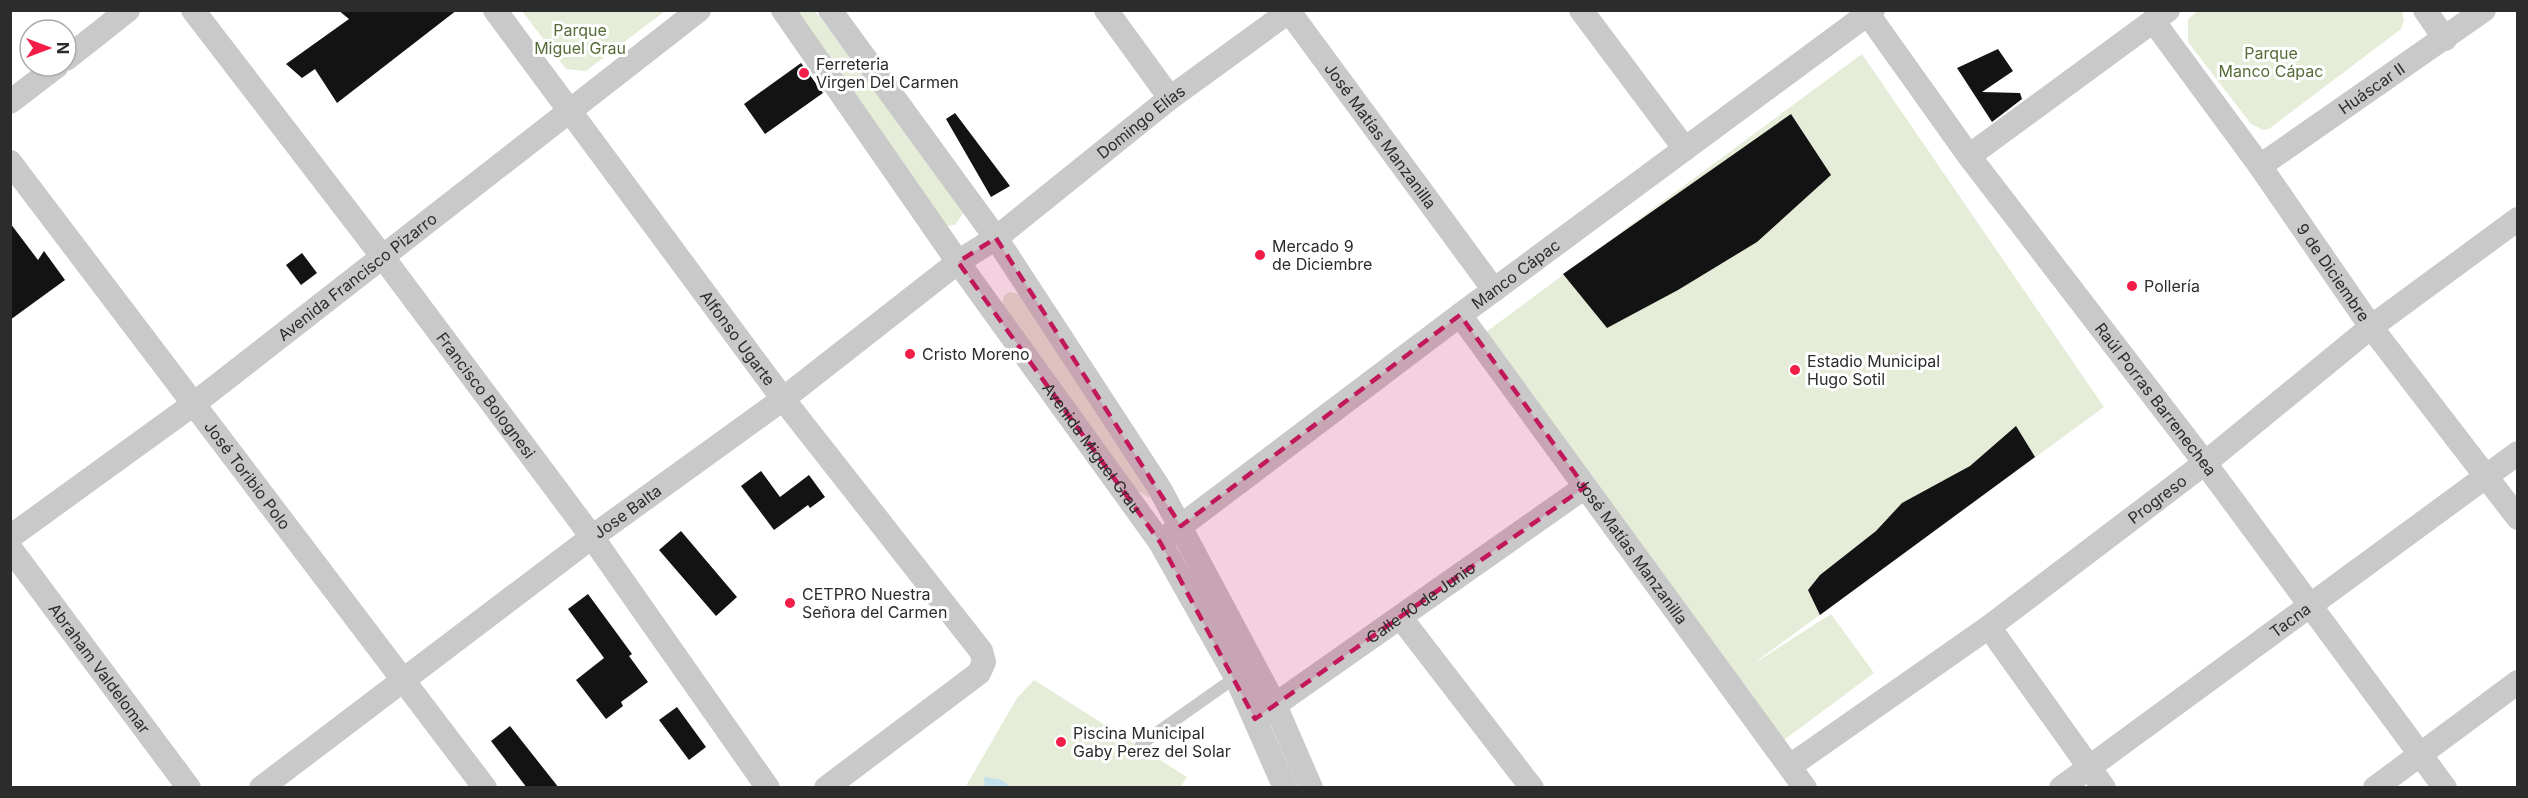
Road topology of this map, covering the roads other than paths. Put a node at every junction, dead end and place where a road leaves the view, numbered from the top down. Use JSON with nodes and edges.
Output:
{"nodes":[{"id":1,"x":128,"y":10,"type":"edge"},
{"id":2,"x":193,"y":10,"type":"edge"},
{"id":3,"x":495,"y":10,"type":"edge"},
{"id":4,"x":699,"y":10,"type":"edge"},
{"id":5,"x":783,"y":10,"type":"edge"},
{"id":6,"x":830,"y":10,"type":"edge"},
{"id":7,"x":1106,"y":10,"type":"edge"},
{"id":8,"x":1581,"y":10,"type":"edge"},
{"id":9,"x":2425,"y":10,"type":"edge"},
{"id":10,"x":2484,"y":10,"type":"edge"},
{"id":11,"x":1290,"y":11,"type":"edge"},
{"id":12,"x":1869,"y":12,"type":"edge"},
{"id":13,"x":2161,"y":16,"type":"edge"},
{"id":14,"x":2445,"y":39,"type":"junction"},
{"id":15,"x":78,"y":50,"type":"edge"},
{"id":16,"x":41,"y":78,"type":"edge"},
{"id":17,"x":1170,"y":98,"type":"junction"},
{"id":18,"x":10,"y":102,"type":"edge"},
{"id":19,"x":571,"y":111,"type":"junction"},
{"id":20,"x":1685,"y":149,"type":"junction"},
{"id":21,"x":1969,"y":156,"type":"junction"},
{"id":22,"x":10,"y":162,"type":"edge"},
{"id":23,"x":2260,"y":166,"type":"junction"},
{"id":24,"x":2517,"y":219,"type":"edge"},
{"id":25,"x":996,"y":238,"type":"junction"},
{"id":26,"x":382,"y":256,"type":"junction"},
{"id":27,"x":958,"y":262,"type":"junction"},
{"id":28,"x":1494,"y":290,"type":"junction"},
{"id":29,"x":1460,"y":315,"type":"junction"},
{"id":30,"x":2371,"y":327,"type":"junction"},
{"id":31,"x":783,"y":399,"type":"junction"},
{"id":32,"x":195,"y":403,"type":"junction"},
{"id":33,"x":2517,"y":453,"type":"edge"},
{"id":34,"x":2205,"y":463,"type":"junction"},
{"id":35,"x":2486,"y":476,"type":"junction"},
{"id":36,"x":1585,"y":488,"type":"junction"},
{"id":37,"x":2517,"y":518,"type":"edge"},
{"id":38,"x":1181,"y":526,"type":"junction"},
{"id":39,"x":10,"y":537,"type":"edge"},
{"id":40,"x":592,"y":537,"type":"junction"},
{"id":41,"x":1160,"y":542,"type":"junction"},
{"id":42,"x":10,"y":548,"type":"edge"},
{"id":43,"x":2310,"y":604,"type":"junction"},
{"id":44,"x":1401,"y":618,"type":"junction"},
{"id":45,"x":1989,"y":627,"type":"junction"},
{"id":46,"x":1236,"y":677,"type":"junction"},
{"id":47,"x":402,"y":681,"type":"junction"},
{"id":48,"x":2517,"y":682,"type":"edge"},
{"id":49,"x":1265,"y":712,"type":"junction"},
{"id":50,"x":1141,"y":744,"type":"dead end"},
{"id":51,"x":2419,"y":754,"type":"junction"},
{"id":52,"x":1790,"y":766,"type":"junction"},
{"id":53,"x":2091,"y":766,"type":"junction"},
{"id":54,"x":189,"y":788,"type":"edge"},
{"id":55,"x":261,"y":788,"type":"edge"},
{"id":56,"x":485,"y":788,"type":"edge"},
{"id":57,"x":768,"y":788,"type":"edge"},
{"id":58,"x":826,"y":788,"type":"edge"},
{"id":59,"x":1285,"y":788,"type":"edge"},
{"id":60,"x":1311,"y":788,"type":"edge"},
{"id":61,"x":1532,"y":788,"type":"edge"},
{"id":62,"x":1805,"y":788,"type":"edge"},
{"id":63,"x":2061,"y":788,"type":"edge"},
{"id":64,"x":2104,"y":788,"type":"edge"},
{"id":65,"x":2375,"y":788,"type":"edge"},
{"id":66,"x":2445,"y":788,"type":"edge"}],
"edges":[{"from":1,"to":15,"type":"street"},
{"from":2,"to":26,"type":"street","name":"Francisco Bolognesi"},
{"from":3,"to":19,"type":"street","name":"Alfonso Ugarte"},
{"from":4,"to":19,"type":"street","name":"Avenida Francisco Pizarro"},
{"from":5,"to":27,"type":"street","name":"Avenida Miguel Grau"},
{"from":6,"to":25,"type":"street","name":"Avenida Miguel Grau"},
{"from":7,"to":17,"type":"street"},
{"from":8,"to":20,"type":"street"},
{"from":9,"to":14,"type":"street"},
{"from":10,"to":14,"type":"street","name":"Huáscar II"},
{"from":11,"to":17,"type":"street","name":"Domingo Elías"},
{"from":11,"to":28,"type":"street","name":"José Matías Manzanilla"},
{"from":12,"to":20,"type":"street","name":"Manco Cápac"},
{"from":12,"to":21,"type":"street","name":"Raúl Porras Barrenechea"},
{"from":13,"to":21,"type":"street"},
{"from":13,"to":23,"type":"street","name":"9 de Diciembre"},
{"from":14,"to":23,"type":"street","name":"Huáscar II"},
{"from":16,"to":18,"type":"street"},
{"from":17,"to":25,"type":"street","name":"Domingo Elías"},
{"from":19,"to":26,"type":"street","name":"Avenida Francisco Pizarro"},
{"from":19,"to":31,"type":"street","name":"Alfonso Ugarte"},
{"from":20,"to":28,"type":"street","name":"Manco Cápac"},
{"from":21,"to":34,"type":"street","name":"Raúl Porras Barrenechea"},
{"from":22,"to":32,"type":"street","name":"José Toribio Polo"},
{"from":23,"to":30,"type":"street","name":"9 de Diciembre"},
{"from":24,"to":30,"type":"street","name":"Progreso"},
{"from":25,"to":27,"type":"street","name":"Jose Balta"},
{"from":25,"to":38,"type":"street","name":"Avenida Miguel Grau"},
{"from":26,"to":32,"type":"street","name":"Avenida Francisco Pizarro"},
{"from":26,"to":40,"type":"street","name":"Francisco Bolognesi"},
{"from":27,"to":31,"type":"street","name":"Jose Balta"},
{"from":27,"to":41,"type":"street","name":"Avenida Miguel Grau"},
{"from":28,"to":29,"type":"street","name":"Manco Cápac"},
{"from":29,"to":36,"type":"street","name":"José Matías Manzanilla"},
{"from":29,"to":38,"type":"street","name":"Manco Cápac"},
{"from":30,"to":34,"type":"street","name":"Progreso"},
{"from":30,"to":35,"type":"street","name":"9 de Diciembre"},
{"from":31,"to":40,"type":"street","name":"Jose Balta"},
{"from":31,"to":58,"type":"street","name":"Alfonso Ugarte"},
{"from":32,"to":39,"type":"street","name":"Avenida Francisco Pizarro"},
{"from":32,"to":47,"type":"street","name":"José Toribio Polo"},
{"from":33,"to":35,"type":"street","name":"Tacna"},
{"from":34,"to":43,"type":"street","name":"Raúl Porras Barrenechea"},
{"from":34,"to":45,"type":"street","name":"Progreso"},
{"from":35,"to":37,"type":"street","name":"9 de Diciembre"},
{"from":35,"to":43,"type":"street","name":"Tacna"},
{"from":36,"to":44,"type":"street","name":"Calle 10 de Junio"},
{"from":36,"to":52,"type":"street","name":"José Matías Manzanilla"},
{"from":38,"to":41,"type":"street","name":"Manco Cápac"},
{"from":38,"to":49,"type":"street","name":"Avenida Miguel Grau"},
{"from":40,"to":47,"type":"street","name":"Jose Balta"},
{"from":40,"to":57,"type":"street","name":"Francisco Bolognesi"},
{"from":41,"to":46,"type":"street","name":"Avenida Miguel Grau"},
{"from":42,"to":54,"type":"street","name":"Abraham Valdelomar"},
{"from":43,"to":51,"type":"street","name":"Raúl Porras Barrenechea"},
{"from":43,"to":53,"type":"street","name":"Tacna"},
{"from":44,"to":49,"type":"street","name":"Calle 10 de Junio"},
{"from":44,"to":61,"type":"street"},
{"from":45,"to":52,"type":"street","name":"Progreso"},
{"from":45,"to":53,"type":"street"},
{"from":46,"to":49,"type":"street","name":"Avenida Miguel Grau"},
{"from":46,"to":50,"type":"lane"},
{"from":47,"to":55,"type":"street","name":"Jose Balta"},
{"from":47,"to":56,"type":"street","name":"José Toribio Polo"},
{"from":48,"to":51,"type":"street"},
{"from":49,"to":59,"type":"street","name":"Avenida Miguel Grau"},
{"from":49,"to":60,"type":"street","name":"Avenida Miguel Grau"},
{"from":51,"to":65,"type":"street"},
{"from":51,"to":66,"type":"street","name":"Raúl Porras Barrenechea"},
{"from":52,"to":62,"type":"street","name":"José Matías Manzanilla"},
{"from":53,"to":63,"type":"street","name":"Tacna"},
{"from":53,"to":64,"type":"street"}]}
